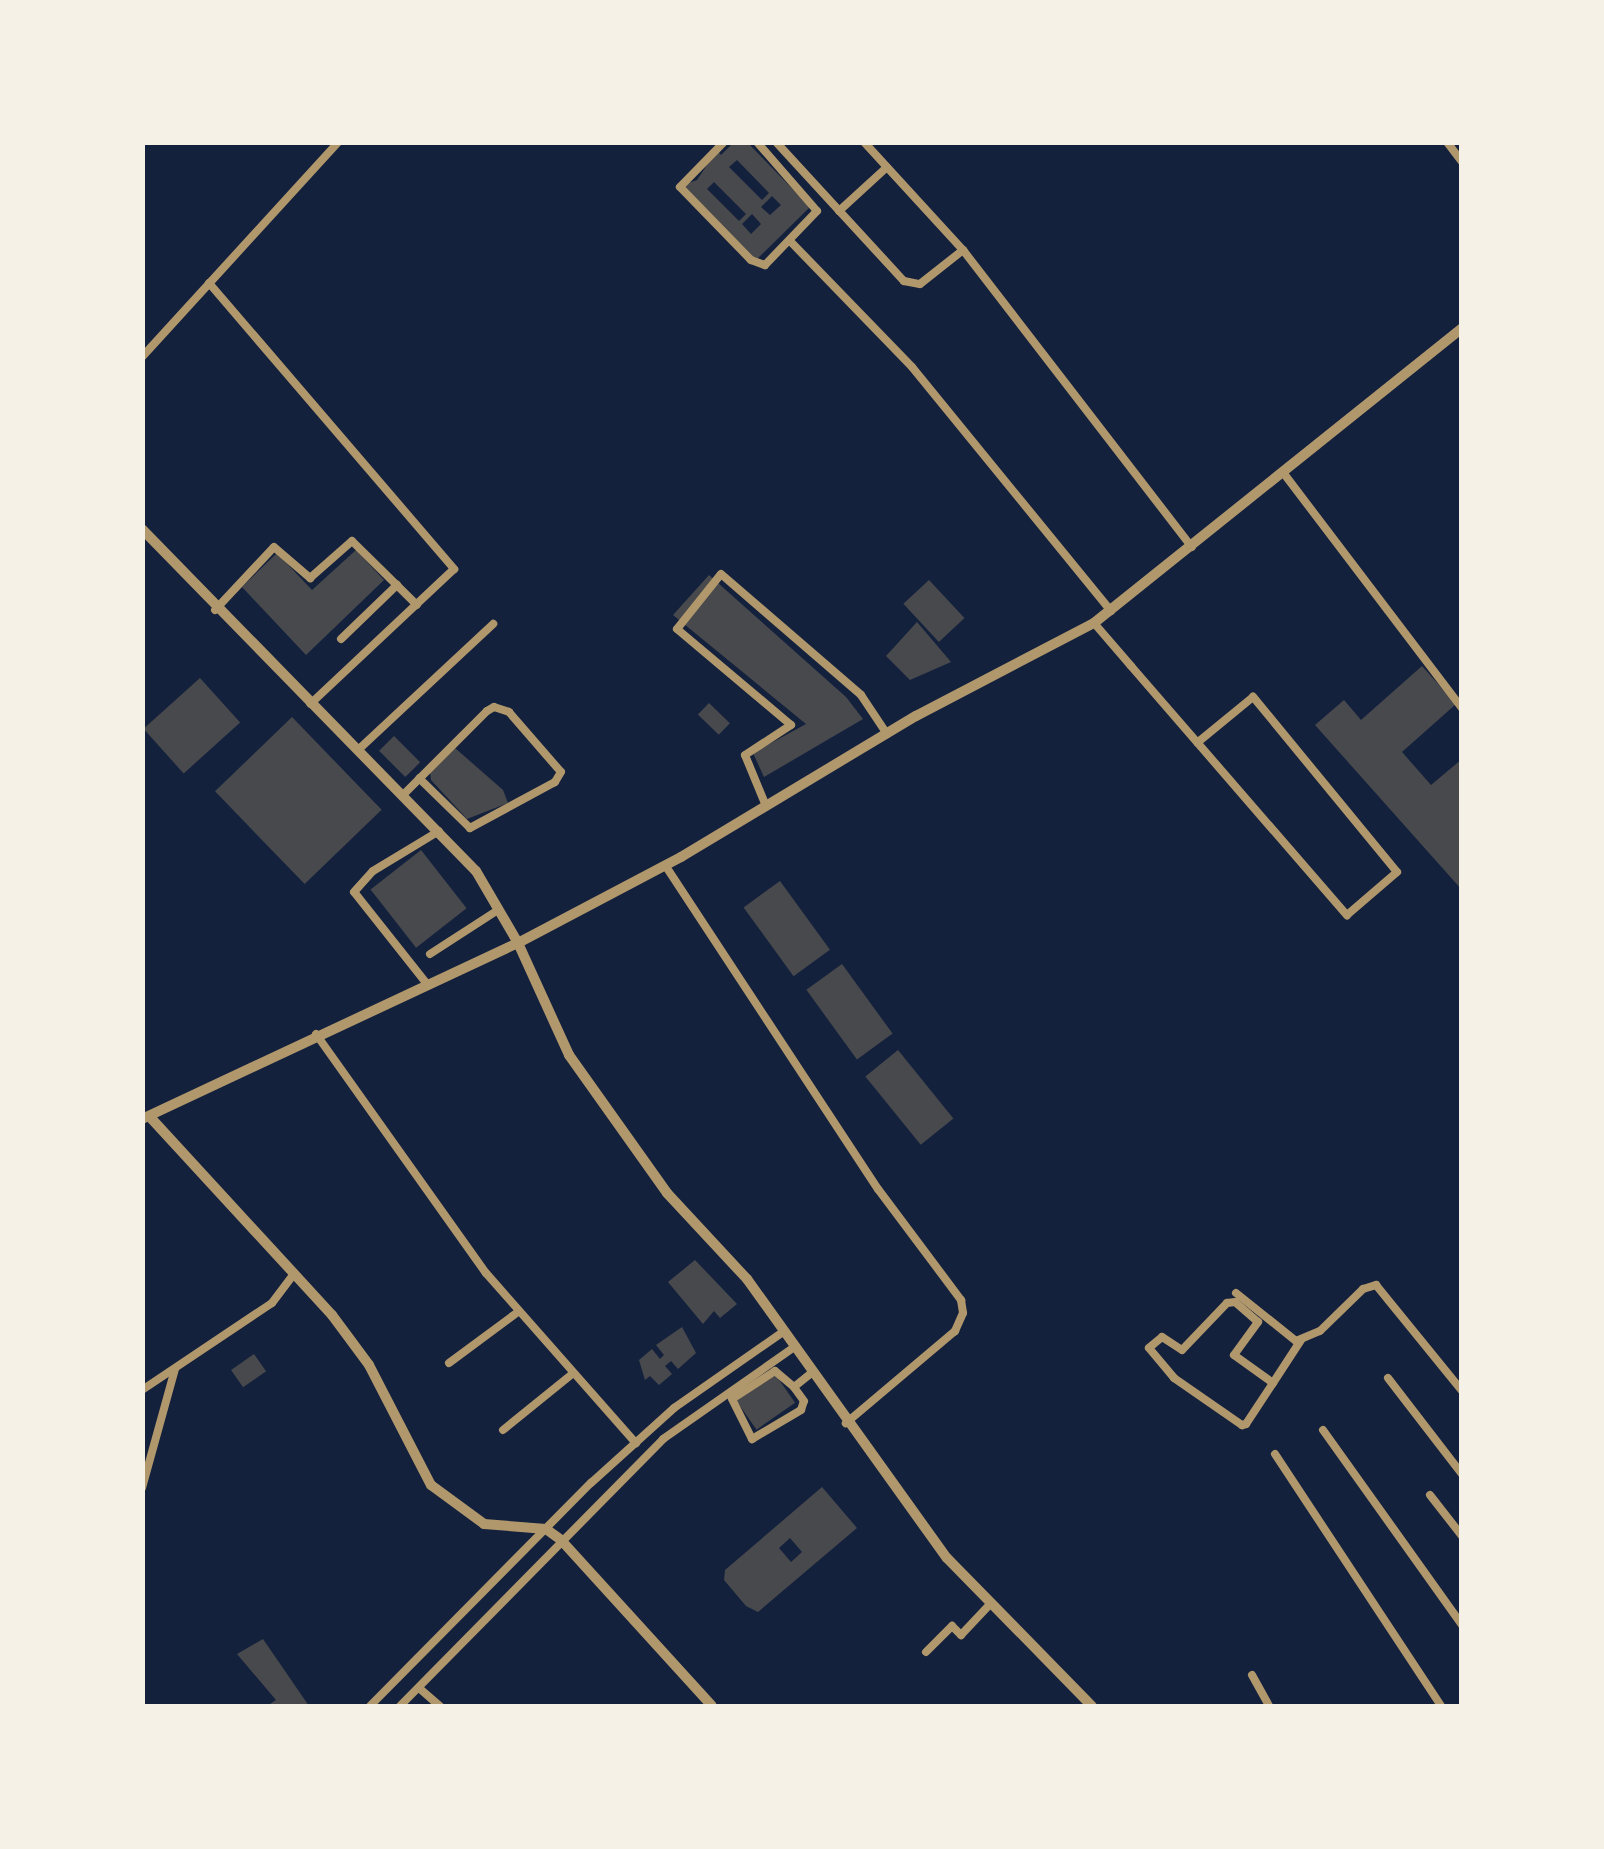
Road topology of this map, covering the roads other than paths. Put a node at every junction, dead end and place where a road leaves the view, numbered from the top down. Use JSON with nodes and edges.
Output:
{"nodes":[{"id":1,"x":338,"y":142,"type":"edge"},
{"id":2,"x":724,"y":142,"type":"edge"},
{"id":3,"x":756,"y":142,"type":"edge"},
{"id":4,"x":776,"y":142,"type":"edge"},
{"id":5,"x":864,"y":142,"type":"edge"},
{"id":6,"x":1447,"y":142,"type":"edge"},
{"id":7,"x":1462,"y":162,"type":"edge"},
{"id":8,"x":887,"y":167,"type":"junction"},
{"id":9,"x":838,"y":211,"type":"junction"},
{"id":10,"x":791,"y":242,"type":"junction"},
{"id":11,"x":963,"y":250,"type":"junction"},
{"id":12,"x":209,"y":282,"type":"junction"},
{"id":13,"x":1462,"y":328,"type":"edge"},
{"id":14,"x":142,"y":356,"type":"edge"},
{"id":15,"x":1285,"y":475,"type":"junction"},
{"id":16,"x":142,"y":529,"type":"edge"},
{"id":17,"x":1192,"y":548,"type":"junction"},
{"id":18,"x":397,"y":585,"type":"junction"},
{"id":19,"x":416,"y":605,"type":"junction"},
{"id":20,"x":216,"y":610,"type":"junction"},
{"id":21,"x":1111,"y":611,"type":"junction"},
{"id":22,"x":1094,"y":623,"type":"junction"},
{"id":23,"x":493,"y":624,"type":"dead end"},
{"id":24,"x":341,"y":639,"type":"dead end"},
{"id":25,"x":310,"y":704,"type":"junction"},
{"id":26,"x":1462,"y":708,"type":"edge"},
{"id":27,"x":887,"y":734,"type":"junction"},
{"id":28,"x":1198,"y":743,"type":"junction"},
{"id":29,"x":358,"y":750,"type":"junction"},
{"id":30,"x":420,"y":778,"type":"junction"},
{"id":31,"x":404,"y":794,"type":"junction"},
{"id":32,"x":766,"y":806,"type":"junction"},
{"id":33,"x":439,"y":831,"type":"junction"},
{"id":34,"x":665,"y":865,"type":"junction"},
{"id":35,"x":498,"y":910,"type":"junction"},
{"id":36,"x":518,"y":943,"type":"junction"},
{"id":37,"x":430,"y":954,"type":"dead end"},
{"id":38,"x":427,"y":984,"type":"junction"},
{"id":39,"x":316,"y":1034,"type":"junction"},
{"id":40,"x":146,"y":1118,"type":"edge"},
{"id":41,"x":294,"y":1274,"type":"junction"},
{"id":42,"x":1236,"y":1294,"type":"dead end"},
{"id":43,"x":518,"y":1312,"type":"junction"},
{"id":44,"x":783,"y":1332,"type":"junction"},
{"id":45,"x":1301,"y":1340,"type":"junction"},
{"id":46,"x":793,"y":1348,"type":"junction"},
{"id":47,"x":449,"y":1363,"type":"dead end"},
{"id":48,"x":175,"y":1369,"type":"junction"},
{"id":49,"x":810,"y":1374,"type":"junction"},
{"id":50,"x":572,"y":1375,"type":"junction"},
{"id":51,"x":1388,"y":1378,"type":"dead end"},
{"id":52,"x":1273,"y":1384,"type":"junction"},
{"id":53,"x":794,"y":1387,"type":"junction"},
{"id":54,"x":142,"y":1390,"type":"edge"},
{"id":55,"x":1462,"y":1391,"type":"edge"},
{"id":56,"x":846,"y":1423,"type":"junction"},
{"id":57,"x":503,"y":1430,"type":"dead end"},
{"id":58,"x":1324,"y":1430,"type":"dead end"},
{"id":59,"x":636,"y":1443,"type":"junction"},
{"id":60,"x":1275,"y":1454,"type":"dead end"},
{"id":61,"x":1462,"y":1474,"type":"edge"},
{"id":62,"x":142,"y":1488,"type":"edge"},
{"id":63,"x":1430,"y":1494,"type":"dead end"},
{"id":64,"x":546,"y":1529,"type":"junction"},
{"id":65,"x":1462,"y":1536,"type":"edge"},
{"id":66,"x":562,"y":1540,"type":"junction"},
{"id":67,"x":991,"y":1603,"type":"junction"},
{"id":68,"x":1462,"y":1625,"type":"edge"},
{"id":69,"x":926,"y":1652,"type":"dead end"},
{"id":70,"x":1252,"y":1675,"type":"dead end"},
{"id":71,"x":419,"y":1688,"type":"junction"},
{"id":72,"x":370,"y":1706,"type":"edge"},
{"id":73,"x":400,"y":1706,"type":"edge"},
{"id":74,"x":440,"y":1706,"type":"edge"},
{"id":75,"x":712,"y":1706,"type":"edge"},
{"id":76,"x":1092,"y":1706,"type":"edge"},
{"id":77,"x":1269,"y":1706,"type":"edge"},
{"id":78,"x":1441,"y":1706,"type":"edge"}],
"edges":[{"from":1,"to":12,"type":"street"},
{"from":2,"to":10,"type":"street"},
{"from":3,"to":10,"type":"street"},
{"from":4,"to":9,"type":"street"},
{"from":5,"to":8,"type":"street"},
{"from":6,"to":7,"type":"street"},
{"from":8,"to":9,"type":"street"},
{"from":8,"to":11,"type":"street"},
{"from":9,"to":11,"type":"street"},
{"from":10,"to":21,"type":"street"},
{"from":11,"to":17,"type":"street"},
{"from":12,"to":14,"type":"street"},
{"from":12,"to":19,"type":"street"},
{"from":13,"to":15,"type":"street"},
{"from":15,"to":17,"type":"street"},
{"from":15,"to":26,"type":"street"},
{"from":16,"to":20,"type":"street"},
{"from":17,"to":21,"type":"street"},
{"from":18,"to":19,"type":"street"},
{"from":18,"to":20,"type":"street"},
{"from":18,"to":24,"type":"street"},
{"from":19,"to":25,"type":"street"},
{"from":20,"to":25,"type":"street"},
{"from":21,"to":22,"type":"street"},
{"from":22,"to":27,"type":"street"},
{"from":22,"to":28,"type":"street"},
{"from":23,"to":29,"type":"street"},
{"from":25,"to":29,"type":"street"},
{"from":27,"to":32,"type":"street"},
{"from":27,"to":32,"type":"street"},
{"from":28,"to":28,"type":"street"},
{"from":29,"to":31,"type":"street"},
{"from":30,"to":30,"type":"street"},
{"from":30,"to":31,"type":"street"},
{"from":31,"to":33,"type":"street"},
{"from":32,"to":34,"type":"street"},
{"from":33,"to":35,"type":"street"},
{"from":33,"to":38,"type":"street"},
{"from":34,"to":36,"type":"street"},
{"from":34,"to":56,"type":"street"},
{"from":35,"to":36,"type":"street"},
{"from":35,"to":37,"type":"street"},
{"from":36,"to":38,"type":"street"},
{"from":36,"to":44,"type":"street"},
{"from":38,"to":39,"type":"street"},
{"from":39,"to":40,"type":"street"},
{"from":39,"to":43,"type":"street"},
{"from":40,"to":41,"type":"street"},
{"from":41,"to":48,"type":"street"},
{"from":41,"to":64,"type":"street"},
{"from":42,"to":45,"type":"street"},
{"from":43,"to":47,"type":"street"},
{"from":43,"to":50,"type":"street"},
{"from":44,"to":46,"type":"street"},
{"from":44,"to":59,"type":"street"},
{"from":45,"to":52,"type":"street"},
{"from":45,"to":55,"type":"street"},
{"from":46,"to":49,"type":"street"},
{"from":46,"to":66,"type":"street"},
{"from":48,"to":54,"type":"street"},
{"from":48,"to":62,"type":"street"},
{"from":49,"to":53,"type":"street"},
{"from":49,"to":56,"type":"street"},
{"from":50,"to":57,"type":"street"},
{"from":50,"to":59,"type":"street"},
{"from":51,"to":61,"type":"street"},
{"from":52,"to":52,"type":"street"},
{"from":53,"to":53,"type":"street"},
{"from":56,"to":67,"type":"street"},
{"from":58,"to":68,"type":"street"},
{"from":59,"to":64,"type":"street"},
{"from":60,"to":78,"type":"street"},
{"from":63,"to":65,"type":"street"},
{"from":64,"to":66,"type":"street"},
{"from":64,"to":72,"type":"street"},
{"from":66,"to":71,"type":"street"},
{"from":66,"to":75,"type":"street"},
{"from":67,"to":69,"type":"street"},
{"from":67,"to":76,"type":"street"},
{"from":70,"to":77,"type":"street"},
{"from":71,"to":73,"type":"street"},
{"from":71,"to":74,"type":"street"}]}
